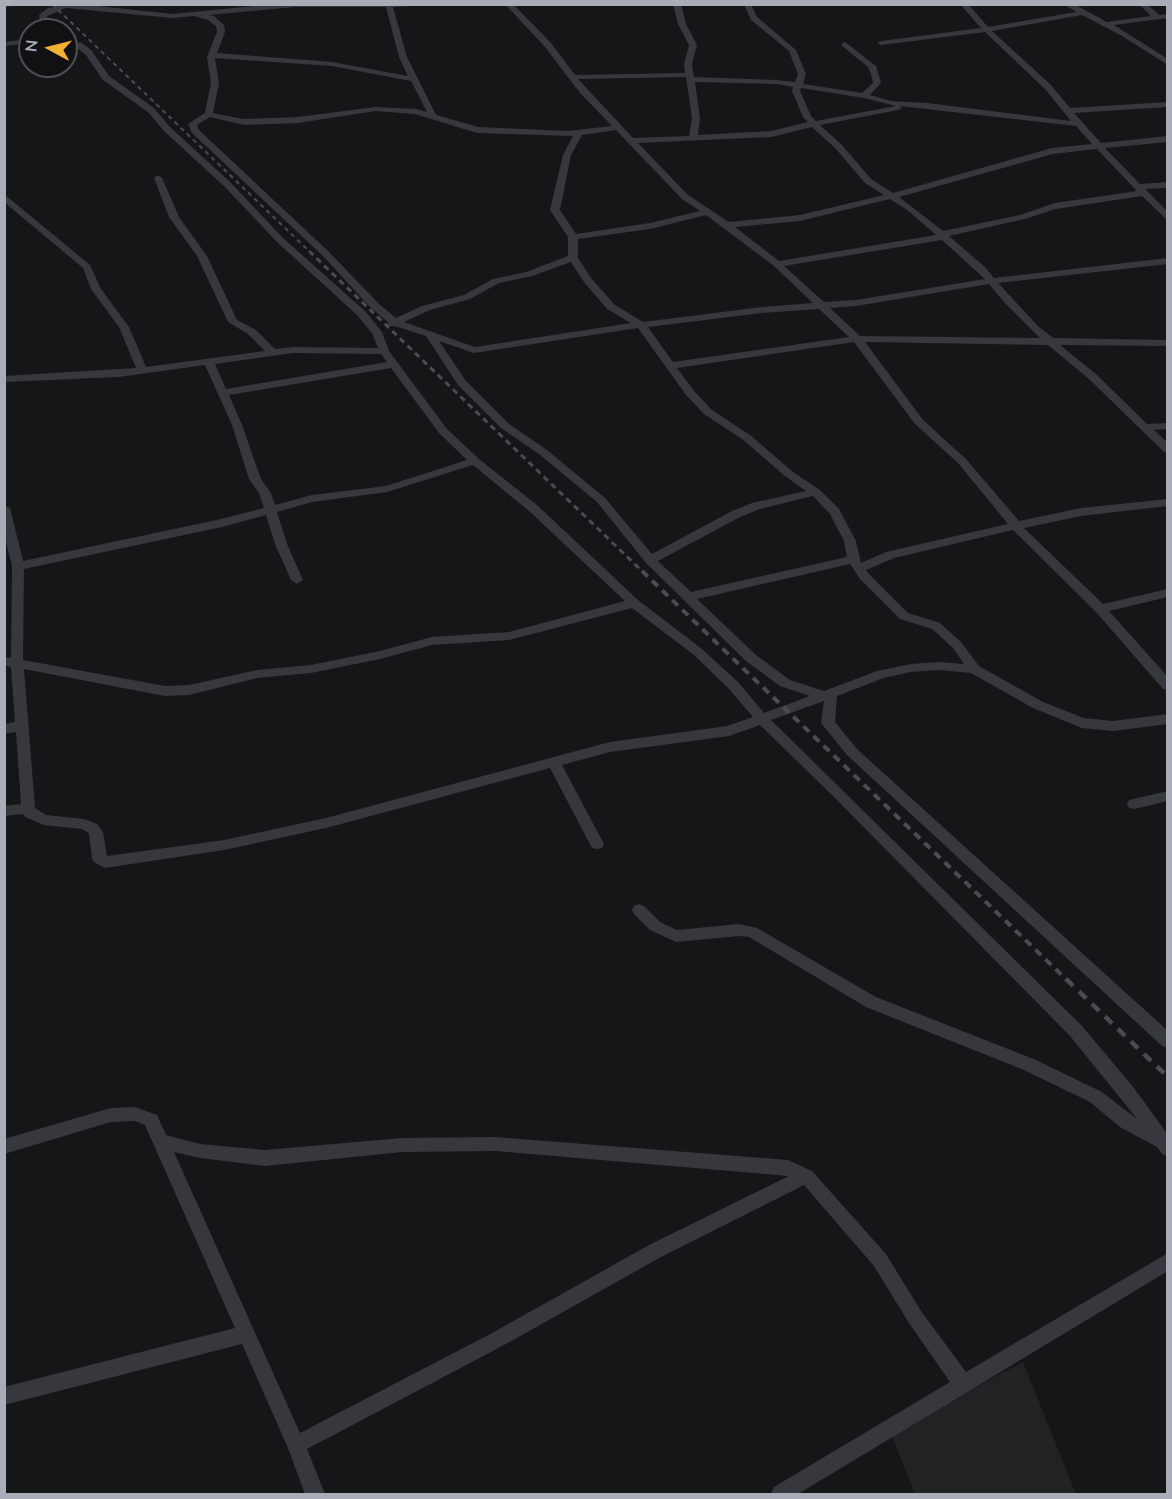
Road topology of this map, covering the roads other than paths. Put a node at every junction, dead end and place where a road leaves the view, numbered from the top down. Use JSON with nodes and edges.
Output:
{"nodes":[{"id":1,"x":29,"y":4,"type":"edge"},
{"id":2,"x":53,"y":4,"type":"edge"},
{"id":3,"x":443,"y":4,"type":"edge"},
{"id":4,"x":508,"y":4,"type":"edge"},
{"id":5,"x":677,"y":4,"type":"edge"},
{"id":6,"x":747,"y":4,"type":"edge"},
{"id":7,"x":963,"y":4,"type":"edge"},
{"id":8,"x":1067,"y":4,"type":"edge"},
{"id":9,"x":1142,"y":4,"type":"edge"},
{"id":10,"x":4,"y":5,"type":"edge"},
{"id":11,"x":389,"y":5,"type":"edge"},
{"id":12,"x":63,"y":7,"type":"junction"},
{"id":13,"x":1080,"y":13,"type":"junction"},
{"id":14,"x":198,"y":15,"type":"junction"},
{"id":15,"x":1167,"y":16,"type":"edge"},
{"id":16,"x":43,"y":18,"type":"edge"},
{"id":17,"x":1158,"y":18,"type":"junction"},
{"id":18,"x":1106,"y":24,"type":"junction"},
{"id":19,"x":987,"y":30,"type":"junction"},
{"id":20,"x":881,"y":43,"type":"dead end"},
{"id":21,"x":845,"y":44,"type":"dead end"},
{"id":22,"x":78,"y":46,"type":"edge"},
{"id":23,"x":212,"y":56,"type":"junction"},
{"id":24,"x":1167,"y":63,"type":"edge"},
{"id":25,"x":572,"y":77,"type":"junction"},
{"id":26,"x":691,"y":77,"type":"junction"},
{"id":27,"x":414,"y":79,"type":"junction"},
{"id":28,"x":796,"y":85,"type":"junction"},
{"id":29,"x":864,"y":96,"type":"junction"},
{"id":30,"x":1167,"y":104,"type":"edge"},
{"id":31,"x":920,"y":105,"type":"junction"},
{"id":32,"x":1070,"y":111,"type":"junction"},
{"id":33,"x":208,"y":114,"type":"junction"},
{"id":34,"x":434,"y":119,"type":"junction"},
{"id":35,"x":814,"y":124,"type":"junction"},
{"id":36,"x":1078,"y":124,"type":"junction"},
{"id":37,"x":620,"y":127,"type":"junction"},
{"id":38,"x":578,"y":134,"type":"junction"},
{"id":39,"x":693,"y":137,"type":"junction"},
{"id":40,"x":1167,"y":139,"type":"edge"},
{"id":41,"x":633,"y":141,"type":"junction"},
{"id":42,"x":1099,"y":145,"type":"junction"},
{"id":43,"x":158,"y":178,"type":"dead end"},
{"id":44,"x":1167,"y":185,"type":"edge"},
{"id":45,"x":1141,"y":190,"type":"junction"},
{"id":46,"x":892,"y":196,"type":"junction"},
{"id":47,"x":4,"y":197,"type":"edge"},
{"id":48,"x":709,"y":212,"type":"junction"},
{"id":49,"x":1167,"y":218,"type":"edge"},
{"id":50,"x":727,"y":225,"type":"junction"},
{"id":51,"x":941,"y":236,"type":"junction"},
{"id":52,"x":573,"y":237,"type":"junction"},
{"id":53,"x":573,"y":258,"type":"junction"},
{"id":54,"x":1167,"y":261,"type":"edge"},
{"id":55,"x":777,"y":264,"type":"junction"},
{"id":56,"x":990,"y":281,"type":"junction"},
{"id":57,"x":825,"y":307,"type":"junction"},
{"id":58,"x":394,"y":322,"type":"junction"},
{"id":59,"x":641,"y":325,"type":"junction"},
{"id":60,"x":377,"y":332,"type":"junction"},
{"id":61,"x":428,"y":333,"type":"junction"},
{"id":62,"x":857,"y":339,"type":"junction"},
{"id":63,"x":1049,"y":341,"type":"junction"},
{"id":64,"x":1167,"y":343,"type":"edge"},
{"id":65,"x":384,"y":351,"type":"junction"},
{"id":66,"x":273,"y":353,"type":"junction"},
{"id":67,"x":208,"y":360,"type":"junction"},
{"id":68,"x":394,"y":364,"type":"junction"},
{"id":69,"x":673,"y":365,"type":"junction"},
{"id":70,"x":142,"y":370,"type":"junction"},
{"id":71,"x":4,"y":380,"type":"edge"},
{"id":72,"x":221,"y":393,"type":"junction"},
{"id":73,"x":1167,"y":426,"type":"edge"},
{"id":74,"x":1144,"y":427,"type":"junction"},
{"id":75,"x":1167,"y":450,"type":"edge"},
{"id":76,"x":475,"y":461,"type":"junction"},
{"id":77,"x":816,"y":492,"type":"junction"},
{"id":78,"x":1167,"y":502,"type":"edge"},
{"id":79,"x":4,"y":508,"type":"edge"},
{"id":80,"x":271,"y":510,"type":"junction"},
{"id":81,"x":1017,"y":527,"type":"junction"},
{"id":82,"x":650,"y":560,"type":"junction"},
{"id":83,"x":856,"y":563,"type":"junction"},
{"id":84,"x":18,"y":566,"type":"junction"},
{"id":85,"x":297,"y":580,"type":"dead end"},
{"id":86,"x":1167,"y":593,"type":"edge"},
{"id":87,"x":688,"y":597,"type":"junction"},
{"id":88,"x":634,"y":603,"type":"junction"},
{"id":89,"x":1100,"y":609,"type":"junction"},
{"id":90,"x":11,"y":662,"type":"edge"},
{"id":91,"x":974,"y":669,"type":"junction"},
{"id":92,"x":1167,"y":686,"type":"edge"},
{"id":93,"x":828,"y":694,"type":"junction"},
{"id":94,"x":762,"y":719,"type":"junction"},
{"id":95,"x":1167,"y":719,"type":"edge"},
{"id":96,"x":21,"y":726,"type":"junction"},
{"id":97,"x":4,"y":729,"type":"edge"},
{"id":98,"x":554,"y":762,"type":"junction"},
{"id":99,"x":1167,"y":796,"type":"edge"},
{"id":100,"x":1134,"y":804,"type":"dead end"},
{"id":101,"x":28,"y":808,"type":"junction"},
{"id":102,"x":4,"y":811,"type":"edge"},
{"id":103,"x":597,"y":844,"type":"dead end"},
{"id":104,"x":639,"y":910,"type":"dead end"},
{"id":105,"x":1167,"y":1041,"type":"edge"},
{"id":106,"x":161,"y":1141,"type":"junction"},
{"id":107,"x":1166,"y":1146,"type":"edge"},
{"id":108,"x":4,"y":1147,"type":"edge"},
{"id":109,"x":806,"y":1176,"type":"junction"},
{"id":110,"x":1167,"y":1261,"type":"edge"},
{"id":111,"x":245,"y":1334,"type":"junction"},
{"id":112,"x":963,"y":1384,"type":"junction"},
{"id":113,"x":4,"y":1396,"type":"edge"},
{"id":114,"x":296,"y":1445,"type":"junction"},
{"id":115,"x":315,"y":1494,"type":"edge"},
{"id":116,"x":781,"y":1494,"type":"edge"}],
"edges":[{"from":1,"to":10,"type":"street"},
{"from":2,"to":12,"type":"street"},
{"from":3,"to":11,"type":"street"},
{"from":4,"to":25,"type":"street"},
{"from":5,"to":26,"type":"street"},
{"from":6,"to":28,"type":"street"},
{"from":7,"to":19,"type":"street"},
{"from":8,"to":13,"type":"street"},
{"from":9,"to":17,"type":"street"},
{"from":11,"to":14,"type":"street"},
{"from":11,"to":27,"type":"street"},
{"from":12,"to":14,"type":"street"},
{"from":12,"to":16,"type":"street"},
{"from":13,"to":18,"type":"street"},
{"from":13,"to":19,"type":"street"},
{"from":14,"to":23,"type":"street"},
{"from":15,"to":17,"type":"street"},
{"from":17,"to":18,"type":"street"},
{"from":18,"to":24,"type":"street"},
{"from":19,"to":20,"type":"street"},
{"from":19,"to":32,"type":"street"},
{"from":21,"to":29,"type":"street"},
{"from":22,"to":60,"type":"street"},
{"from":23,"to":27,"type":"street"},
{"from":23,"to":33,"type":"street"},
{"from":25,"to":26,"type":"street"},
{"from":25,"to":37,"type":"street"},
{"from":26,"to":28,"type":"street"},
{"from":26,"to":39,"type":"street"},
{"from":27,"to":34,"type":"street"},
{"from":28,"to":29,"type":"street"},
{"from":28,"to":35,"type":"street"},
{"from":29,"to":31,"type":"street"},
{"from":30,"to":32,"type":"street"},
{"from":31,"to":35,"type":"street"},
{"from":31,"to":36,"type":"street"},
{"from":32,"to":36,"type":"street"},
{"from":33,"to":34,"type":"street"},
{"from":33,"to":58,"type":"street"},
{"from":34,"to":38,"type":"street"},
{"from":35,"to":39,"type":"street"},
{"from":35,"to":46,"type":"street"},
{"from":36,"to":42,"type":"street"},
{"from":37,"to":38,"type":"street"},
{"from":37,"to":41,"type":"street"},
{"from":38,"to":52,"type":"street"},
{"from":39,"to":41,"type":"street"},
{"from":40,"to":42,"type":"street"},
{"from":41,"to":48,"type":"street"},
{"from":42,"to":45,"type":"street"},
{"from":42,"to":46,"type":"street"},
{"from":43,"to":66,"type":"street"},
{"from":44,"to":45,"type":"street"},
{"from":45,"to":49,"type":"street"},
{"from":45,"to":51,"type":"street"},
{"from":46,"to":50,"type":"street"},
{"from":46,"to":51,"type":"street"},
{"from":47,"to":70,"type":"street"},
{"from":48,"to":50,"type":"street"},
{"from":48,"to":52,"type":"street"},
{"from":50,"to":55,"type":"street"},
{"from":51,"to":55,"type":"street"},
{"from":51,"to":56,"type":"street"},
{"from":52,"to":53,"type":"street"},
{"from":53,"to":58,"type":"street"},
{"from":53,"to":59,"type":"street"},
{"from":54,"to":56,"type":"street"},
{"from":55,"to":57,"type":"street"},
{"from":56,"to":57,"type":"street"},
{"from":56,"to":63,"type":"street"},
{"from":57,"to":59,"type":"street"},
{"from":57,"to":62,"type":"street"},
{"from":58,"to":60,"type":"street"},
{"from":58,"to":61,"type":"street"},
{"from":59,"to":61,"type":"street"},
{"from":59,"to":69,"type":"street"},
{"from":60,"to":65,"type":"street"},
{"from":61,"to":82,"type":"street"},
{"from":62,"to":63,"type":"street"},
{"from":62,"to":69,"type":"street"},
{"from":62,"to":81,"type":"street"},
{"from":63,"to":64,"type":"street"},
{"from":63,"to":74,"type":"street"},
{"from":65,"to":66,"type":"street"},
{"from":65,"to":68,"type":"street"},
{"from":66,"to":67,"type":"street"},
{"from":67,"to":70,"type":"street"},
{"from":67,"to":72,"type":"street"},
{"from":68,"to":72,"type":"street"},
{"from":68,"to":76,"type":"street"},
{"from":69,"to":77,"type":"street"},
{"from":70,"to":71,"type":"street"},
{"from":72,"to":80,"type":"street"},
{"from":73,"to":74,"type":"street"},
{"from":74,"to":75,"type":"street"},
{"from":76,"to":80,"type":"street"},
{"from":76,"to":88,"type":"street"},
{"from":77,"to":82,"type":"street"},
{"from":77,"to":83,"type":"street"},
{"from":78,"to":81,"type":"street"},
{"from":79,"to":84,"type":"street"},
{"from":80,"to":84,"type":"street"},
{"from":80,"to":85,"type":"street"},
{"from":81,"to":83,"type":"street"},
{"from":81,"to":89,"type":"street"},
{"from":82,"to":87,"type":"street"},
{"from":83,"to":87,"type":"street"},
{"from":83,"to":91,"type":"street"},
{"from":84,"to":90,"type":"street"},
{"from":86,"to":89,"type":"street"},
{"from":87,"to":93,"type":"street"},
{"from":88,"to":90,"type":"street"},
{"from":88,"to":94,"type":"street"},
{"from":89,"to":92,"type":"street"},
{"from":90,"to":96,"type":"street"},
{"from":91,"to":93,"type":"street"},
{"from":91,"to":95,"type":"street"},
{"from":93,"to":94,"type":"street"},
{"from":93,"to":105,"type":"street"},
{"from":94,"to":98,"type":"street"},
{"from":94,"to":107,"type":"street"},
{"from":96,"to":97,"type":"street"},
{"from":96,"to":101,"type":"street"},
{"from":98,"to":101,"type":"street"},
{"from":98,"to":103,"type":"street"},
{"from":99,"to":100,"type":"street"},
{"from":101,"to":102,"type":"street"},
{"from":104,"to":107,"type":"street"},
{"from":106,"to":108,"type":"street"},
{"from":106,"to":109,"type":"street"},
{"from":106,"to":111,"type":"street"},
{"from":109,"to":112,"type":"street"},
{"from":109,"to":114,"type":"street"},
{"from":110,"to":112,"type":"street"},
{"from":111,"to":113,"type":"street"},
{"from":111,"to":114,"type":"street"},
{"from":112,"to":116,"type":"street"},
{"from":114,"to":115,"type":"street"}]}
